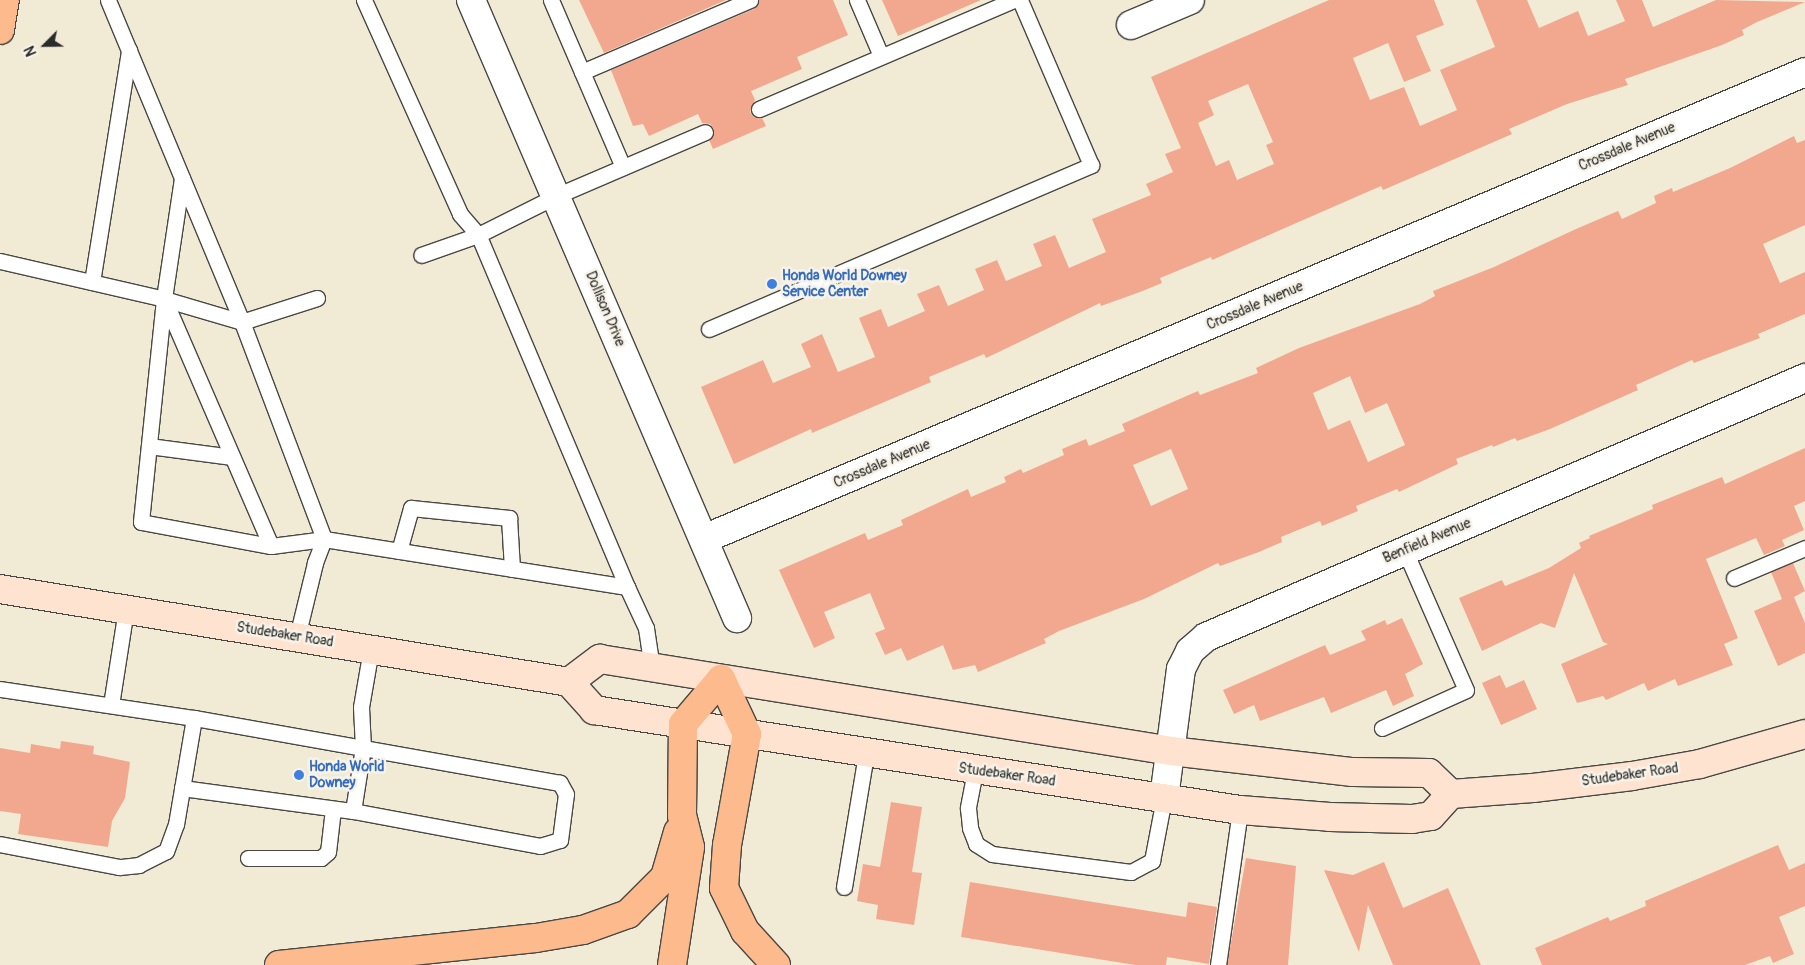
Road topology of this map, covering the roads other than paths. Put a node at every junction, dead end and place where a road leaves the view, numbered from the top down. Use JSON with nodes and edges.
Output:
{"nodes":[{"id":1,"x":5,"y":0,"type":"edge"},
{"id":2,"x":108,"y":0,"type":"edge"},
{"id":3,"x":364,"y":0,"type":"edge"},
{"id":4,"x":471,"y":0,"type":"edge"},
{"id":5,"x":551,"y":0,"type":"edge"},
{"id":6,"x":750,"y":0,"type":"edge"},
{"id":7,"x":857,"y":0,"type":"edge"},
{"id":8,"x":1013,"y":0,"type":"edge"},
{"id":9,"x":1020,"y":0,"type":"edge"},
{"id":10,"x":1190,"y":0,"type":"edge"},
{"id":11,"x":1131,"y":25,"type":"dead end"},
{"id":12,"x":0,"y":30,"type":"edge"},
{"id":13,"x":129,"y":50,"type":"junction"},
{"id":14,"x":881,"y":56,"type":"junction"},
{"id":15,"x":582,"y":72,"type":"junction"},
{"id":16,"x":1805,"y":72,"type":"edge"},
{"id":17,"x":759,"y":109,"type":"dead end"},
{"id":18,"x":705,"y":132,"type":"dead end"},
{"id":19,"x":622,"y":167,"type":"junction"},
{"id":20,"x":182,"y":178,"type":"junction"},
{"id":21,"x":556,"y":196,"type":"junction"},
{"id":22,"x":478,"y":235,"type":"junction"},
{"id":23,"x":421,"y":255,"type":"dead end"},
{"id":24,"x":0,"y":261,"type":"edge"},
{"id":25,"x":92,"y":282,"type":"junction"},
{"id":26,"x":317,"y":298,"type":"dead end"},
{"id":27,"x":164,"y":299,"type":"junction"},
{"id":28,"x":242,"y":322,"type":"junction"},
{"id":29,"x":709,"y":329,"type":"dead end"},
{"id":30,"x":1805,"y":378,"type":"edge"},
{"id":31,"x":149,"y":446,"type":"junction"},
{"id":32,"x":232,"y":456,"type":"junction"},
{"id":33,"x":324,"y":539,"type":"junction"},
{"id":34,"x":704,"y":539,"type":"junction"},
{"id":35,"x":271,"y":546,"type":"junction"},
{"id":36,"x":1805,"y":548,"type":"edge"},
{"id":37,"x":399,"y":551,"type":"junction"},
{"id":38,"x":1405,"y":551,"type":"junction"},
{"id":39,"x":512,"y":569,"type":"junction"},
{"id":40,"x":1734,"y":578,"type":"dead end"},
{"id":41,"x":627,"y":587,"type":"junction"},
{"id":42,"x":0,"y":589,"type":"edge"},
{"id":43,"x":126,"y":609,"type":"junction"},
{"id":44,"x":737,"y":618,"type":"dead end"},
{"id":45,"x":297,"y":637,"type":"junction"},
{"id":46,"x":371,"y":649,"type":"junction"},
{"id":47,"x":652,"y":668,"type":"junction"},
{"id":48,"x":721,"y":679,"type":"junction"},
{"id":49,"x":569,"y":682,"type":"junction"},
{"id":50,"x":0,"y":689,"type":"edge"},
{"id":51,"x":111,"y":704,"type":"junction"},
{"id":52,"x":194,"y":718,"type":"junction"},
{"id":53,"x":683,"y":724,"type":"junction"},
{"id":54,"x":1382,"y":728,"type":"dead end"},
{"id":55,"x":746,"y":734,"type":"junction"},
{"id":56,"x":1805,"y":734,"type":"edge"},
{"id":57,"x":363,"y":748,"type":"junction"},
{"id":58,"x":1170,"y":751,"type":"junction"},
{"id":59,"x":866,"y":754,"type":"junction"},
{"id":60,"x":975,"y":771,"type":"junction"},
{"id":61,"x":182,"y":788,"type":"junction"},
{"id":62,"x":1451,"y":794,"type":"junction"},
{"id":63,"x":1164,"y":798,"type":"junction"},
{"id":64,"x":333,"y":809,"type":"junction"},
{"id":65,"x":1240,"y":810,"type":"junction"},
{"id":66,"x":353,"y":812,"type":"junction"},
{"id":67,"x":682,"y":816,"type":"junction"},
{"id":68,"x":0,"y":844,"type":"edge"},
{"id":69,"x":248,"y":858,"type":"dead end"},
{"id":70,"x":844,"y":887,"type":"dead end"},
{"id":71,"x":280,"y":965,"type":"edge"},
{"id":72,"x":672,"y":965,"type":"edge"},
{"id":73,"x":776,"y":965,"type":"edge"},
{"id":74,"x":1218,"y":965,"type":"edge"}],
"edges":[{"from":1,"to":12,"type":"main road"},
{"from":2,"to":13,"type":"lane"},
{"from":3,"to":22,"type":"lane"},
{"from":4,"to":21,"type":"street","name":"Dollison Drive"},
{"from":5,"to":15,"type":"lane"},
{"from":6,"to":15,"type":"lane"},
{"from":7,"to":14,"type":"lane"},
{"from":8,"to":14,"type":"lane"},
{"from":9,"to":29,"type":"lane"},
{"from":10,"to":11,"type":"street"},
{"from":13,"to":20,"type":"lane"},
{"from":13,"to":25,"type":"lane"},
{"from":14,"to":17,"type":"lane"},
{"from":15,"to":19,"type":"lane"},
{"from":16,"to":34,"type":"street","name":"Crossdale Avenue"},
{"from":18,"to":19,"type":"lane"},
{"from":19,"to":21,"type":"lane"},
{"from":20,"to":27,"type":"lane"},
{"from":20,"to":28,"type":"lane"},
{"from":21,"to":22,"type":"lane"},
{"from":21,"to":34,"type":"street","name":"Dollison Drive"},
{"from":22,"to":23,"type":"lane"},
{"from":22,"to":41,"type":"lane"},
{"from":24,"to":25,"type":"lane"},
{"from":25,"to":27,"type":"lane"},
{"from":26,"to":28,"type":"lane"},
{"from":27,"to":28,"type":"lane"},
{"from":27,"to":31,"type":"lane"},
{"from":27,"to":32,"type":"lane"},
{"from":28,"to":33,"type":"lane"},
{"from":30,"to":38,"type":"street","name":"Benfield Avenue"},
{"from":31,"to":32,"type":"lane"},
{"from":31,"to":35,"type":"lane"},
{"from":32,"to":35,"type":"lane"},
{"from":33,"to":35,"type":"lane"},
{"from":33,"to":37,"type":"lane"},
{"from":33,"to":45,"type":"lane"},
{"from":34,"to":44,"type":"street","name":"Dollison Drive"},
{"from":36,"to":40,"type":"lane"},
{"from":37,"to":39,"type":"lane"},
{"from":37,"to":39,"type":"lane"},
{"from":38,"to":54,"type":"lane"},
{"from":38,"to":58,"type":"street","name":"Benfield Avenue"},
{"from":39,"to":41,"type":"lane"},
{"from":41,"to":47,"type":"lane"},
{"from":42,"to":43,"type":"main road","name":"Studebaker Road"},
{"from":43,"to":45,"type":"main road","name":"Studebaker Road"},
{"from":43,"to":51,"type":"lane"},
{"from":45,"to":46,"type":"main road","name":"Studebaker Road"},
{"from":46,"to":49,"type":"main road","name":"Studebaker Road"},
{"from":46,"to":57,"type":"lane"},
{"from":47,"to":48,"type":"main road"},
{"from":47,"to":49,"type":"main road"},
{"from":48,"to":53,"type":"main road"},
{"from":48,"to":55,"type":"main road"},
{"from":48,"to":58,"type":"main road"},
{"from":49,"to":53,"type":"main road","name":"Studebaker Road"},
{"from":50,"to":51,"type":"lane"},
{"from":51,"to":52,"type":"lane"},
{"from":52,"to":57,"type":"lane"},
{"from":52,"to":61,"type":"lane"},
{"from":53,"to":55,"type":"main road","name":"Studebaker Road"},
{"from":53,"to":67,"type":"main road"},
{"from":55,"to":59,"type":"main road","name":"Studebaker Road"},
{"from":55,"to":73,"type":"main road"},
{"from":56,"to":62,"type":"main road","name":"Studebaker Road"},
{"from":57,"to":66,"type":"lane"},
{"from":57,"to":66,"type":"lane"},
{"from":58,"to":62,"type":"main road"},
{"from":58,"to":63,"type":"street","name":"Benfield Avenue"},
{"from":59,"to":60,"type":"main road","name":"Studebaker Road"},
{"from":59,"to":70,"type":"lane"},
{"from":60,"to":63,"type":"main road","name":"Studebaker Road"},
{"from":60,"to":63,"type":"lane"},
{"from":61,"to":64,"type":"lane"},
{"from":61,"to":68,"type":"lane"},
{"from":62,"to":65,"type":"main road","name":"Studebaker Road"},
{"from":63,"to":65,"type":"main road","name":"Studebaker Road"},
{"from":64,"to":66,"type":"lane"},
{"from":64,"to":69,"type":"lane"},
{"from":65,"to":74,"type":"lane"},
{"from":67,"to":71,"type":"main road"},
{"from":67,"to":72,"type":"main road"}]}
